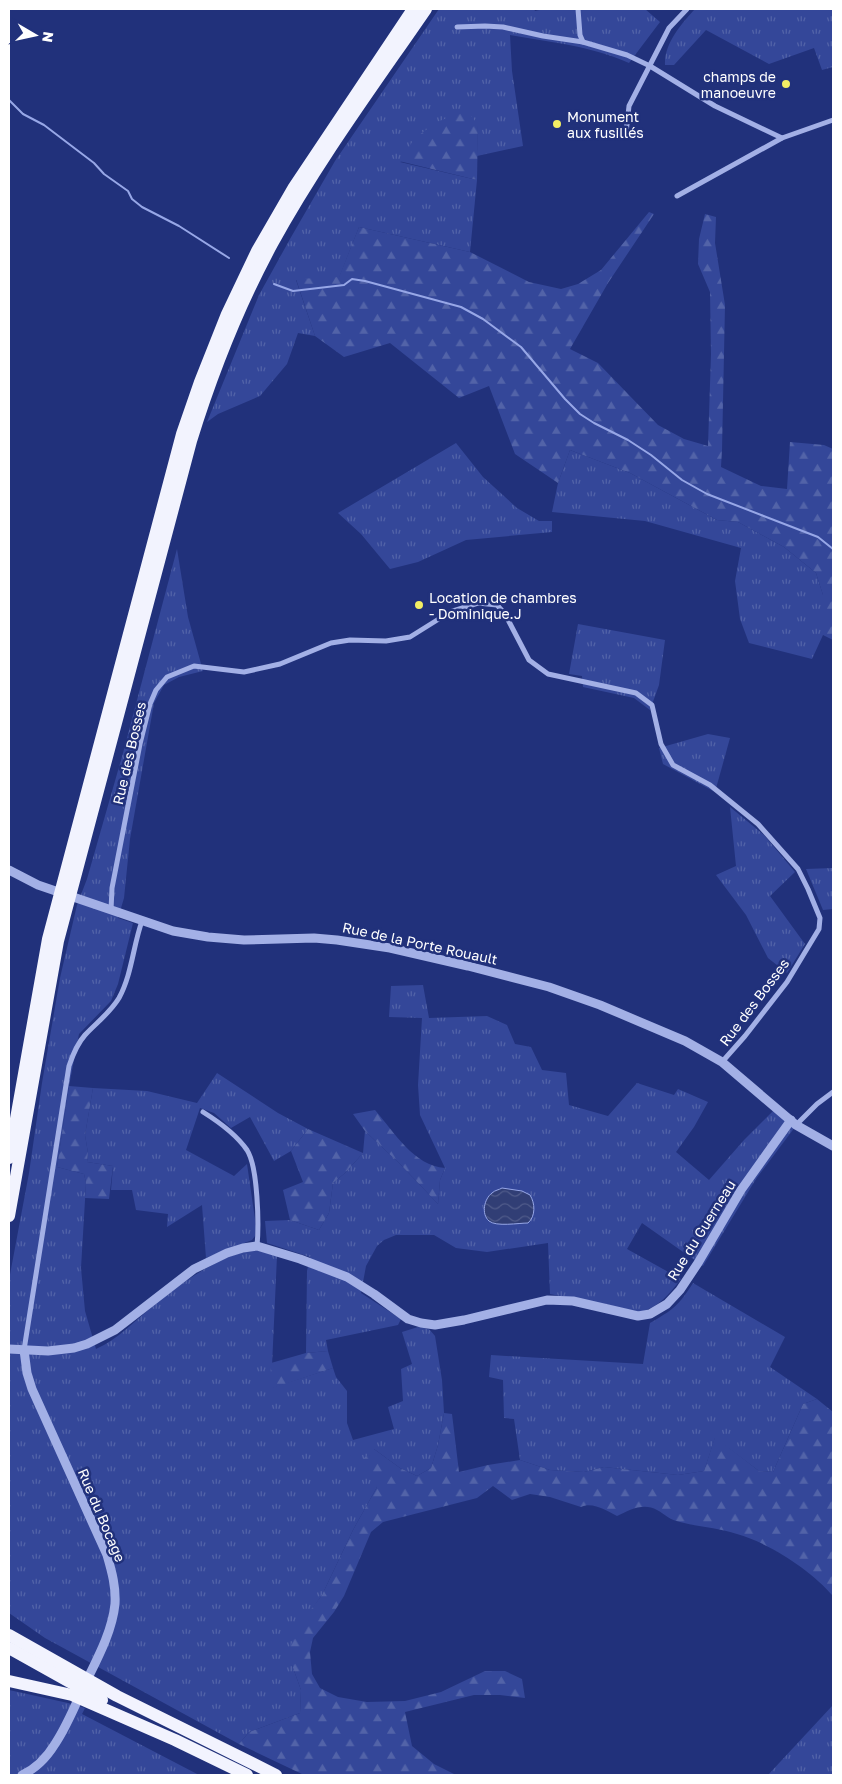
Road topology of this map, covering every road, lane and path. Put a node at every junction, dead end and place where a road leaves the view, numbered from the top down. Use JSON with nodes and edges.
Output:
{"nodes":[{"id":1,"x":413,"y":9,"type":"edge"},
{"id":2,"x":426,"y":9,"type":"edge"},
{"id":3,"x":578,"y":9,"type":"edge"},
{"id":4,"x":687,"y":9,"type":"edge"},
{"id":5,"x":457,"y":27,"type":"dead end"},
{"id":6,"x":583,"y":42,"type":"junction"},
{"id":7,"x":650,"y":66,"type":"junction"},
{"id":8,"x":833,"y":120,"type":"edge"},
{"id":9,"x":626,"y":133,"type":"dead end"},
{"id":10,"x":782,"y":138,"type":"junction"},
{"id":11,"x":676,"y":196,"type":"dead end"},
{"id":12,"x":9,"y":870,"type":"edge"},
{"id":13,"x":69,"y":876,"type":"junction"},
{"id":14,"x":111,"y":910,"type":"junction"},
{"id":15,"x":60,"y":911,"type":"junction"},
{"id":16,"x":142,"y":921,"type":"junction"},
{"id":17,"x":722,"y":1062,"type":"junction"},
{"id":18,"x":833,"y":1092,"type":"edge"},
{"id":19,"x":203,"y":1112,"type":"dead end"},
{"id":20,"x":794,"y":1122,"type":"junction"},
{"id":21,"x":833,"y":1146,"type":"edge"},
{"id":22,"x":9,"y":1158,"type":"edge"},
{"id":23,"x":9,"y":1216,"type":"edge"},
{"id":24,"x":257,"y":1246,"type":"junction"},
{"id":25,"x":9,"y":1348,"type":"edge"},
{"id":26,"x":24,"y":1350,"type":"junction"},
{"id":27,"x":9,"y":1629,"type":"edge"},
{"id":28,"x":9,"y":1635,"type":"edge"},
{"id":29,"x":9,"y":1648,"type":"edge"},
{"id":30,"x":9,"y":1681,"type":"edge"},
{"id":31,"x":117,"y":1696,"type":"junction"},
{"id":32,"x":175,"y":1740,"type":"junction"},
{"id":33,"x":22,"y":1775,"type":"edge"},
{"id":34,"x":247,"y":1775,"type":"edge"},
{"id":35,"x":276,"y":1775,"type":"edge"}],
"edges":[{"from":1,"to":13,"type":"highway"},
{"from":2,"to":13,"type":"highway"},
{"from":3,"to":6,"type":"street"},
{"from":4,"to":7,"type":"street"},
{"from":5,"to":6,"type":"street"},
{"from":6,"to":7,"type":"street"},
{"from":7,"to":9,"type":"street"},
{"from":7,"to":10,"type":"street"},
{"from":8,"to":10,"type":"street"},
{"from":10,"to":11,"type":"street"},
{"from":12,"to":14,"type":"street","name":"Rue de la Porte Rouault"},
{"from":13,"to":15,"type":"highway"},
{"from":14,"to":16,"type":"street","name":"Rue de la Porte Rouault"},
{"from":14,"to":17,"type":"street","name":"Rue des Bosses"},
{"from":15,"to":22,"type":"highway"},
{"from":15,"to":23,"type":"highway"},
{"from":16,"to":17,"type":"street","name":"Rue de la Porte Rouault"},
{"from":16,"to":26,"type":"street"},
{"from":17,"to":20,"type":"street","name":"Rue de la Porte Rouault"},
{"from":18,"to":20,"type":"street"},
{"from":19,"to":24,"type":"street"},
{"from":20,"to":21,"type":"street","name":"Rue de la Porte Rouault"},
{"from":20,"to":24,"type":"street","name":"Rue du Guerneau"},
{"from":24,"to":26,"type":"street"},
{"from":25,"to":26,"type":"street"},
{"from":26,"to":33,"type":"street","name":"Rue du Bocage"},
{"from":27,"to":31,"type":"highway"},
{"from":28,"to":31,"type":"highway"},
{"from":29,"to":32,"type":"highway"},
{"from":30,"to":32,"type":"highway"},
{"from":31,"to":35,"type":"highway"},
{"from":32,"to":34,"type":"highway"}]}
